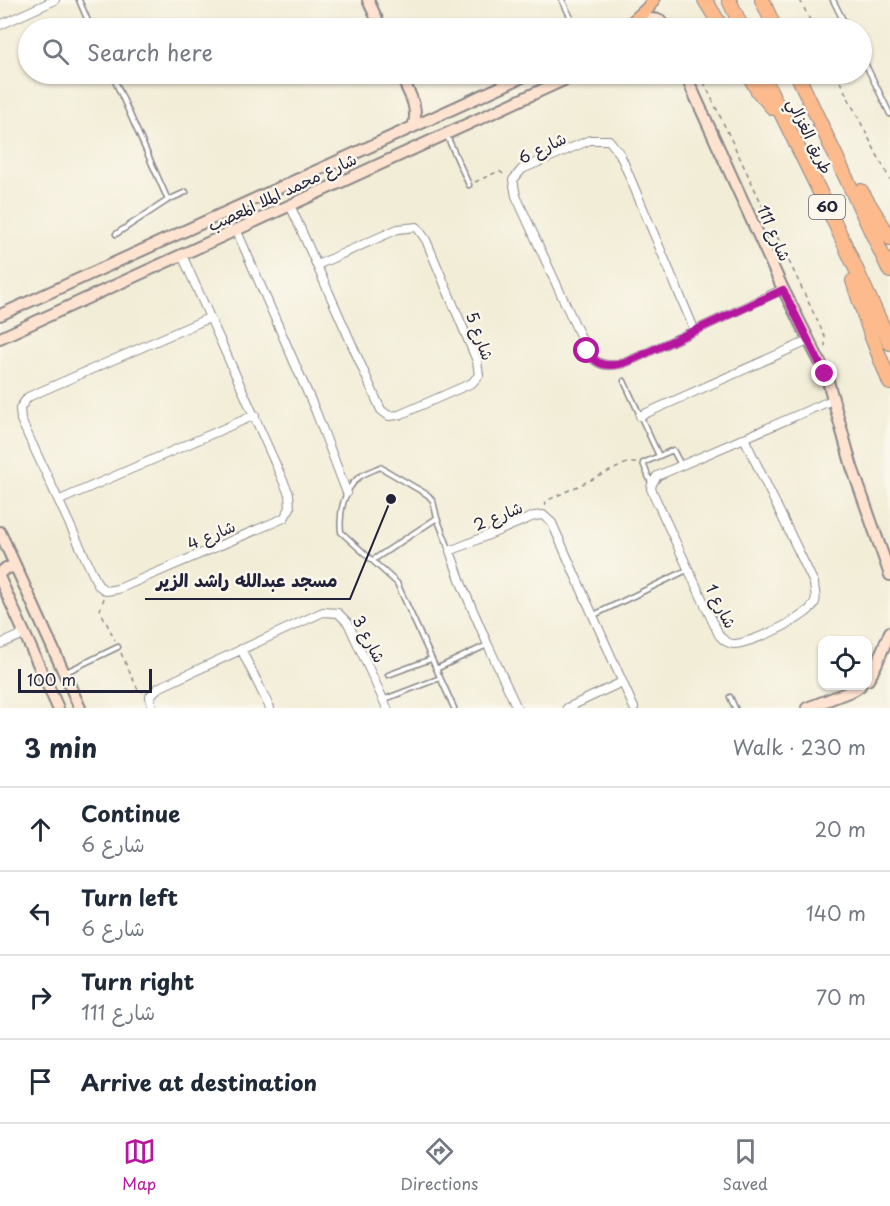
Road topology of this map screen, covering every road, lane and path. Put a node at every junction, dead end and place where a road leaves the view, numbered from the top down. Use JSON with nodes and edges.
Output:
{"nodes":[{"id":1,"x":55,"y":0,"type":"edge"},
{"id":2,"x":79,"y":0,"type":"edge"},
{"id":3,"x":368,"y":0,"type":"edge"},
{"id":4,"x":562,"y":0,"type":"edge"},
{"id":5,"x":653,"y":0,"type":"edge"},
{"id":6,"x":705,"y":0,"type":"edge"},
{"id":7,"x":729,"y":0,"type":"edge"},
{"id":8,"x":762,"y":0,"type":"edge"},
{"id":9,"x":800,"y":0,"type":"edge"},
{"id":10,"x":833,"y":0,"type":"edge"},
{"id":11,"x":87,"y":18,"type":"edge"},
{"id":12,"x":376,"y":18,"type":"edge"},
{"id":13,"x":571,"y":18,"type":"edge"},
{"id":14,"x":638,"y":18,"type":"edge"},
{"id":15,"x":716,"y":18,"type":"edge"},
{"id":16,"x":737,"y":18,"type":"edge"},
{"id":17,"x":770,"y":18,"type":"edge"},
{"id":18,"x":809,"y":18,"type":"edge"},
{"id":19,"x":842,"y":18,"type":"edge"},
{"id":20,"x":0,"y":26,"type":"edge"},
{"id":21,"x":872,"y":79,"type":"edge"},
{"id":22,"x":116,"y":84,"type":"edge"},
{"id":23,"x":405,"y":84,"type":"edge"},
{"id":24,"x":507,"y":84,"type":"edge"},
{"id":25,"x":555,"y":84,"type":"edge"},
{"id":26,"x":690,"y":84,"type":"edge"},
{"id":27,"x":705,"y":84,"type":"edge"},
{"id":28,"x":754,"y":84,"type":"edge"},
{"id":29,"x":767,"y":84,"type":"edge"},
{"id":30,"x":802,"y":84,"type":"edge"},
{"id":31,"x":842,"y":84,"type":"edge"},
{"id":32,"x":414,"y":105,"type":"junction"},
{"id":33,"x":890,"y":114,"type":"edge"},
{"id":34,"x":434,"y":117,"type":"junction"},
{"id":35,"x":784,"y":120,"type":"junction"},
{"id":36,"x":413,"y":127,"type":"junction"},
{"id":37,"x":446,"y":134,"type":"junction"},
{"id":38,"x":827,"y":134,"type":"junction"},
{"id":39,"x":513,"y":180,"type":"junction"},
{"id":40,"x":890,"y":180,"type":"edge"},
{"id":41,"x":469,"y":185,"type":"joint"},
{"id":42,"x":186,"y":192,"type":"dead end"},
{"id":43,"x":168,"y":200,"type":"junction"},
{"id":44,"x":290,"y":205,"type":"junction"},
{"id":45,"x":833,"y":219,"type":"junction"},
{"id":46,"x":236,"y":229,"type":"junction"},
{"id":47,"x":116,"y":234,"type":"dead end"},
{"id":48,"x":890,"y":238,"type":"edge"},
{"id":49,"x":182,"y":255,"type":"junction"},
{"id":50,"x":317,"y":265,"type":"junction"},
{"id":51,"x":890,"y":271,"type":"edge"},
{"id":52,"x":56,"y":290,"type":"junction"},
{"id":53,"x":783,"y":290,"type":"junction"},
{"id":54,"x":36,"y":299,"type":"junction"},
{"id":55,"x":64,"y":309,"type":"junction"},
{"id":56,"x":0,"y":315,"type":"edge"},
{"id":57,"x":45,"y":317,"type":"junction"},
{"id":58,"x":209,"y":318,"type":"junction"},
{"id":59,"x":695,"y":331,"type":"junction"},
{"id":60,"x":0,"y":338,"type":"edge"},
{"id":61,"x":808,"y":341,"type":"junction"},
{"id":62,"x":890,"y":343,"type":"edge"},
{"id":63,"x":825,"y":355,"type":"dead end"},
{"id":64,"x":624,"y":381,"type":"dead end"},
{"id":65,"x":890,"y":383,"type":"edge"},
{"id":66,"x":832,"y":400,"type":"junction"},
{"id":67,"x":255,"y":415,"type":"junction"},
{"id":68,"x":640,"y":416,"type":"junction"},
{"id":69,"x":744,"y":438,"type":"junction"},
{"id":70,"x":659,"y":456,"type":"junction"},
{"id":71,"x":643,"y":463,"type":"junction"},
{"id":72,"x":681,"y":465,"type":"junction"},
{"id":73,"x":652,"y":484,"type":"junction"},
{"id":74,"x":347,"y":493,"type":"junction"},
{"id":75,"x":60,"y":500,"type":"junction"},
{"id":76,"x":543,"y":515,"type":"junction"},
{"id":77,"x":437,"y":518,"type":"junction"},
{"id":78,"x":0,"y":531,"type":"edge"},
{"id":79,"x":450,"y":551,"type":"junction"},
{"id":80,"x":9,"y":552,"type":"junction"},
{"id":81,"x":372,"y":560,"type":"junction"},
{"id":82,"x":0,"y":561,"type":"edge"},
{"id":83,"x":16,"y":567,"type":"junction"},
{"id":84,"x":688,"y":569,"type":"junction"},
{"id":85,"x":0,"y":573,"type":"edge"},
{"id":86,"x":890,"y":575,"type":"edge"},
{"id":87,"x":0,"y":579,"type":"edge"},
{"id":88,"x":594,"y":615,"type":"junction"},
{"id":89,"x":890,"y":632,"type":"edge"},
{"id":90,"x":24,"y":634,"type":"junction"},
{"id":91,"x":0,"y":645,"type":"edge"},
{"id":92,"x":488,"y":645,"type":"junction"},
{"id":93,"x":118,"y":647,"type":"dead end"},
{"id":94,"x":242,"y":649,"type":"junction"},
{"id":95,"x":431,"y":658,"type":"junction"},
{"id":96,"x":872,"y":667,"type":"edge"},
{"id":97,"x":435,"y":669,"type":"junction"},
{"id":98,"x":64,"y":673,"type":"junction"},
{"id":99,"x":388,"y":675,"type":"dead end"},
{"id":100,"x":440,"y":678,"type":"junction"},
{"id":101,"x":622,"y":682,"type":"junction"},
{"id":102,"x":854,"y":690,"type":"edge"},
{"id":103,"x":730,"y":697,"type":"dead end"},
{"id":104,"x":384,"y":700,"type":"junction"},
{"id":105,"x":58,"y":708,"type":"edge"},
{"id":106,"x":80,"y":708,"type":"edge"},
{"id":107,"x":152,"y":708,"type":"edge"},
{"id":108,"x":270,"y":708,"type":"edge"},
{"id":109,"x":387,"y":708,"type":"edge"},
{"id":110,"x":454,"y":708,"type":"edge"},
{"id":111,"x":518,"y":708,"type":"edge"},
{"id":112,"x":567,"y":708,"type":"edge"},
{"id":113,"x":634,"y":708,"type":"edge"},
{"id":114,"x":735,"y":708,"type":"edge"},
{"id":115,"x":807,"y":708,"type":"edge"}],
"edges":[{"from":1,"to":20,"type":"street"},
{"from":2,"to":11,"type":"lane"},
{"from":3,"to":12,"type":"street"},
{"from":4,"to":13,"type":"lane"},
{"from":5,"to":14,"type":"main road"},
{"from":6,"to":15,"type":"highway"},
{"from":7,"to":16,"type":"highway"},
{"from":8,"to":17,"type":"highway"},
{"from":9,"to":18,"type":"path"},
{"from":10,"to":19,"type":"lane"},
{"from":21,"to":33,"type":"lane"},
{"from":22,"to":43,"type":"lane"},
{"from":23,"to":32,"type":"street"},
{"from":24,"to":34,"type":"street","name":"شارع محمد الملا المعصب"},
{"from":25,"to":37,"type":"street","name":"شارع محمد الملا المعصب"},
{"from":26,"to":53,"type":"street","name":"شارع 111"},
{"from":27,"to":63,"type":"path"},
{"from":28,"to":35,"type":"highway"},
{"from":29,"to":35,"type":"highway","name":"طريق الغزالي","number":"60"},
{"from":30,"to":38,"type":"highway","name":"طريق الغزالي","number":"60"},
{"from":31,"to":40,"type":"path"},
{"from":32,"to":34,"type":"street"},
{"from":32,"to":36,"type":"street"},
{"from":34,"to":36,"type":"street","name":"شارع محمد الملا المعصب"},
{"from":35,"to":45,"type":"highway","name":"طريق الغزالي","number":"60"},
{"from":36,"to":52,"type":"street","name":"شارع محمد الملا المعصب"},
{"from":37,"to":41,"type":"lane"},
{"from":37,"to":44,"type":"street","name":"شارع محمد الملا المعصب"},
{"from":38,"to":48,"type":"highway"},
{"from":38,"to":51,"type":"highway","name":"طريق الغزالي","number":"60"},
{"from":39,"to":41,"type":"path"},
{"from":39,"to":59,"type":"street","name":"شارع 6"},
{"from":39,"to":59,"type":"street","name":"شارع 6"},
{"from":42,"to":43,"type":"lane"},
{"from":43,"to":47,"type":"lane"},
{"from":44,"to":46,"type":"street","name":"شارع محمد الملا المعصب"},
{"from":44,"to":50,"type":"street","name":"شارع 5"},
{"from":45,"to":62,"type":"highway","name":"طريق الغزالي","number":"60"},
{"from":45,"to":65,"type":"highway"},
{"from":46,"to":49,"type":"street","name":"شارع محمد الملا المعصب"},
{"from":46,"to":74,"type":"street"},
{"from":49,"to":55,"type":"street","name":"شارع محمد الملا المعصب"},
{"from":49,"to":58,"type":"street","name":"شارع 4"},
{"from":50,"to":50,"type":"street","name":"شارع 5"},
{"from":52,"to":54,"type":"street","name":"شارع محمد الملا المعصب"},
{"from":52,"to":55,"type":"street"},
{"from":53,"to":59,"type":"street","name":"شارع 6"},
{"from":53,"to":61,"type":"street","name":"شارع 111"},
{"from":54,"to":56,"type":"street","name":"شارع محمد الملا المعصب"},
{"from":54,"to":57,"type":"street"},
{"from":55,"to":57,"type":"street","name":"شارع محمد الملا المعصب"},
{"from":57,"to":60,"type":"street","name":"شارع محمد الملا المعصب"},
{"from":58,"to":67,"type":"street","name":"شارع 4"},
{"from":58,"to":75,"type":"street","name":"شارع 4"},
{"from":61,"to":66,"type":"street","name":"شارع 111"},
{"from":61,"to":68,"type":"street"},
{"from":64,"to":68,"type":"lane"},
{"from":66,"to":69,"type":"street"},
{"from":66,"to":86,"type":"street","name":"شارع 111"},
{"from":67,"to":75,"type":"street"},
{"from":67,"to":75,"type":"street","name":"شارع 4"},
{"from":68,"to":70,"type":"lane"},
{"from":69,"to":72,"type":"street"},
{"from":69,"to":84,"type":"street","name":"شارع 1"},
{"from":70,"to":71,"type":"lane"},
{"from":70,"to":72,"type":"lane"},
{"from":71,"to":73,"type":"lane"},
{"from":71,"to":76,"type":"path"},
{"from":72,"to":73,"type":"street"},
{"from":73,"to":84,"type":"street","name":"شارع 1"},
{"from":74,"to":77,"type":"lane"},
{"from":74,"to":81,"type":"lane"},
{"from":76,"to":79,"type":"street","name":"شارع 2"},
{"from":76,"to":88,"type":"street","name":"شارع 2"},
{"from":77,"to":79,"type":"lane"},
{"from":77,"to":81,"type":"lane"},
{"from":78,"to":80,"type":"street"},
{"from":79,"to":92,"type":"street"},
{"from":80,"to":82,"type":"street"},
{"from":80,"to":83,"type":"street"},
{"from":81,"to":95,"type":"lane"},
{"from":83,"to":85,"type":"street"},
{"from":83,"to":98,"type":"street"},
{"from":84,"to":88,"type":"lane"},
{"from":87,"to":90,"type":"street"},
{"from":88,"to":101,"type":"street","name":"شارع 2"},
{"from":89,"to":96,"type":"street"},
{"from":90,"to":91,"type":"street"},
{"from":90,"to":105,"type":"street"},
{"from":92,"to":97,"type":"lane"},
{"from":92,"to":111,"type":"street"},
{"from":93,"to":98,"type":"lane"},
{"from":94,"to":104,"type":"street","name":"شارع 3"},
{"from":94,"to":107,"type":"street","name":"شارع 3"},
{"from":94,"to":108,"type":"street"},
{"from":95,"to":97,"type":"lane"},
{"from":95,"to":99,"type":"lane"},
{"from":97,"to":100,"type":"lane"},
{"from":98,"to":106,"type":"street"},
{"from":100,"to":104,"type":"lane"},
{"from":100,"to":110,"type":"lane"},
{"from":101,"to":112,"type":"street"},
{"from":101,"to":113,"type":"street","name":"شارع 2"},
{"from":102,"to":115,"type":"street"},
{"from":103,"to":114,"type":"lane"},
{"from":104,"to":109,"type":"street","name":"شارع 3"}]}
